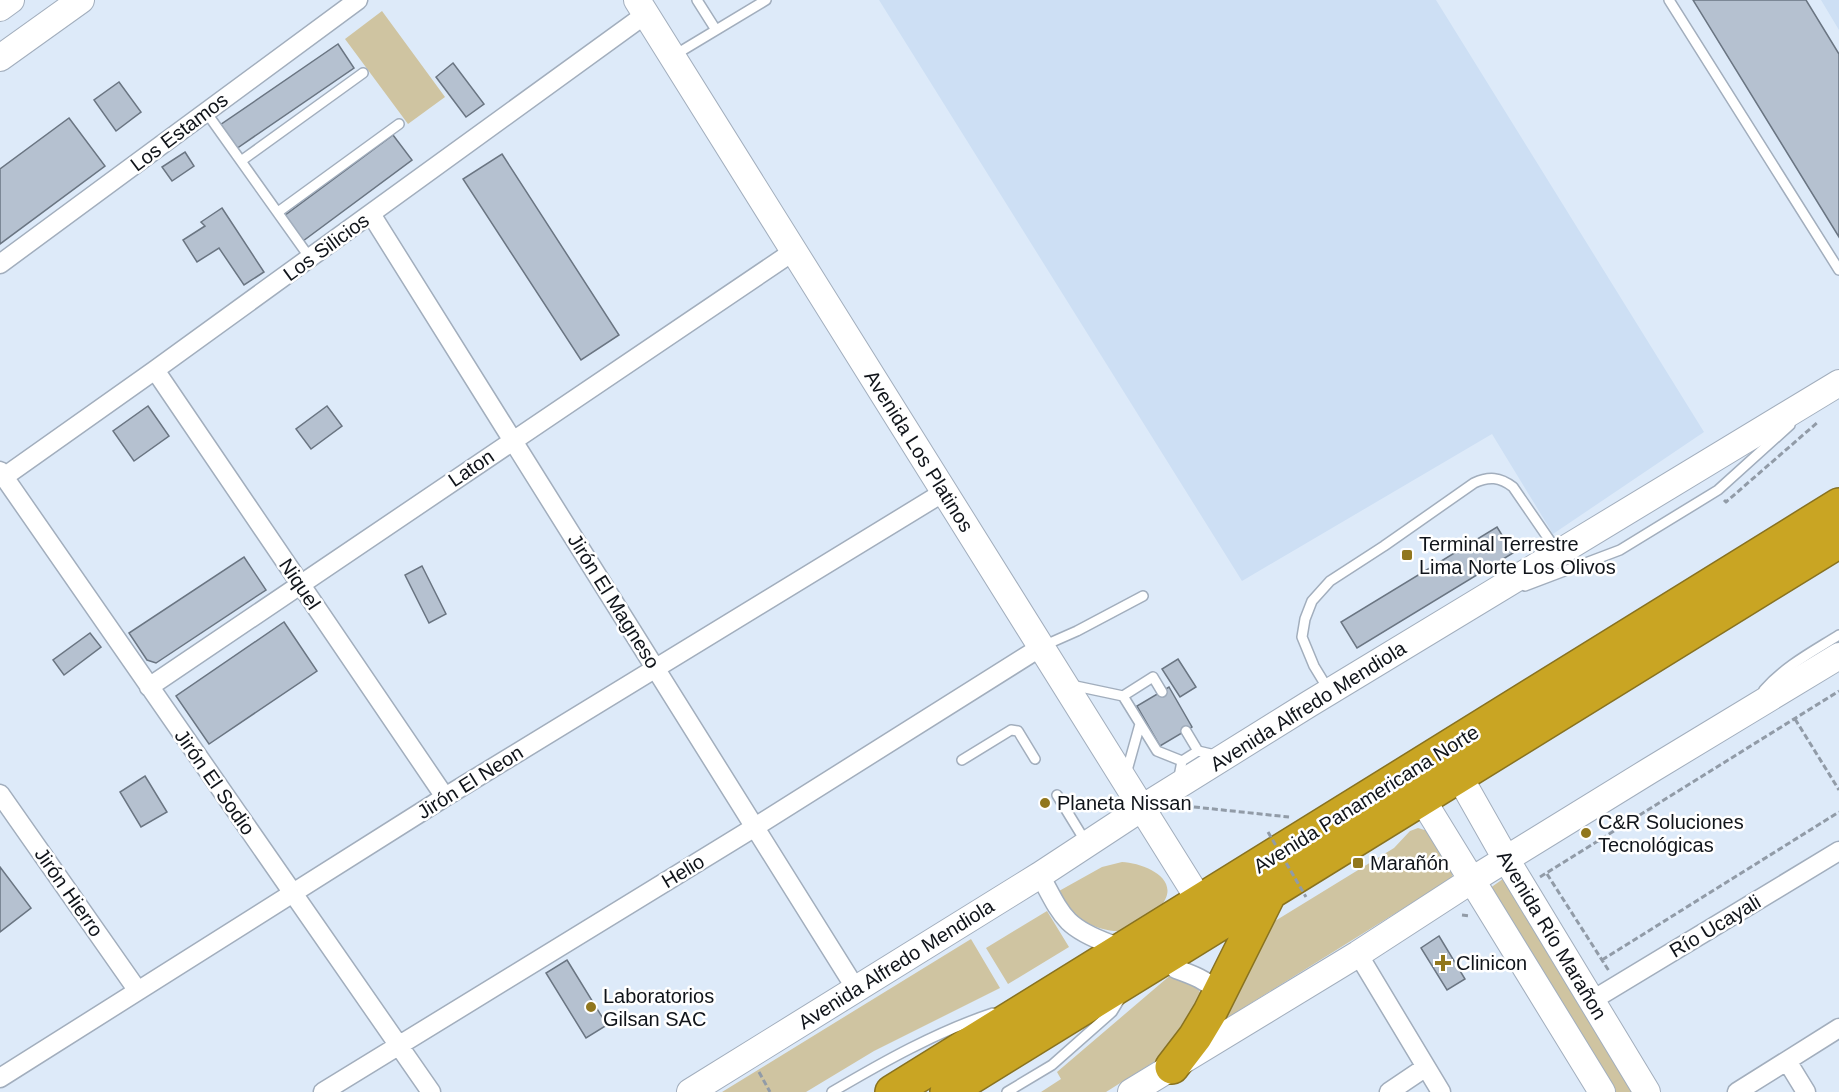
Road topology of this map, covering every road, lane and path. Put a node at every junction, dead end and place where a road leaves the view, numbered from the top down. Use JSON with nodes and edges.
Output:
{"nodes":[{"id":1,"x":11,"y":0,"type":"edge"},
{"id":2,"x":81,"y":0,"type":"edge"},
{"id":3,"x":358,"y":0,"type":"edge"},
{"id":4,"x":697,"y":0,"type":"edge"},
{"id":5,"x":1669,"y":0,"type":"edge"},
{"id":6,"x":763,"y":1,"type":"edge"},
{"id":7,"x":641,"y":7,"type":"edge"},
{"id":8,"x":0,"y":8,"type":"edge"},
{"id":9,"x":716,"y":30,"type":"junction"},
{"id":10,"x":672,"y":57,"type":"junction"},
{"id":11,"x":0,"y":58,"type":"edge"},
{"id":12,"x":363,"y":73,"type":"dead end"},
{"id":13,"x":206,"y":112,"type":"junction"},
{"id":14,"x":399,"y":124,"type":"dead end"},
{"id":15,"x":241,"y":161,"type":"junction"},
{"id":16,"x":278,"y":212,"type":"junction"},
{"id":17,"x":371,"y":214,"type":"junction"},
{"id":18,"x":794,"y":251,"type":"junction"},
{"id":19,"x":310,"y":258,"type":"junction"},
{"id":20,"x":0,"y":264,"type":"edge"},
{"id":21,"x":1839,"y":270,"type":"edge"},
{"id":22,"x":155,"y":370,"type":"junction"},
{"id":23,"x":1835,"y":386,"type":"edge"},
{"id":24,"x":1821,"y":419,"type":"dead end"},
{"id":25,"x":513,"y":440,"type":"junction"},
{"id":26,"x":2,"y":474,"type":"edge"},
{"id":27,"x":944,"y":492,"type":"junction"},
{"id":28,"x":1839,"y":500,"type":"edge"},
{"id":29,"x":1726,"y":502,"type":"dead end"},
{"id":30,"x":1839,"y":505,"type":"edge"},
{"id":31,"x":1804,"y":527,"type":"junction"},
{"id":32,"x":1837,"y":542,"type":"edge"},
{"id":33,"x":1558,"y":553,"type":"junction"},
{"id":34,"x":300,"y":584,"type":"junction"},
{"id":35,"x":1143,"y":596,"type":"dead end"},
{"id":36,"x":1470,"y":607,"type":"junction"},
{"id":37,"x":1839,"y":635,"type":"edge"},
{"id":38,"x":1041,"y":647,"type":"junction"},
{"id":39,"x":1839,"y":656,"type":"edge"},
{"id":40,"x":656,"y":669,"type":"junction"},
{"id":41,"x":1064,"y":683,"type":"junction"},
{"id":42,"x":149,"y":687,"type":"junction"},
{"id":43,"x":1839,"y":691,"type":"edge"},
{"id":44,"x":1162,"y":692,"type":"dead end"},
{"id":45,"x":1330,"y":692,"type":"junction"},
{"id":46,"x":1123,"y":696,"type":"junction"},
{"id":47,"x":1746,"y":713,"type":"junction"},
{"id":48,"x":1795,"y":719,"type":"junction"},
{"id":49,"x":1140,"y":724,"type":"junction"},
{"id":50,"x":1186,"y":731,"type":"dead end"},
{"id":51,"x":1198,"y":751,"type":"junction"},
{"id":52,"x":1224,"y":757,"type":"junction"},
{"id":53,"x":1035,"y":759,"type":"dead end"},
{"id":54,"x":962,"y":760,"type":"dead end"},
{"id":55,"x":1182,"y":761,"type":"junction"},
{"id":56,"x":1458,"y":776,"type":"junction"},
{"id":57,"x":1124,"y":780,"type":"junction"},
{"id":58,"x":1839,"y":790,"type":"edge"},
{"id":59,"x":0,"y":794,"type":"edge"},
{"id":60,"x":1057,"y":795,"type":"dead end"},
{"id":61,"x":1178,"y":796,"type":"junction"},
{"id":62,"x":446,"y":797,"type":"junction"},
{"id":63,"x":1422,"y":799,"type":"junction"},
{"id":64,"x":1142,"y":808,"type":"junction"},
{"id":65,"x":1839,"y":812,"type":"edge"},
{"id":66,"x":1293,"y":818,"type":"dead end"},
{"id":67,"x":754,"y":827,"type":"junction"},
{"id":68,"x":1268,"y":832,"type":"dead end"},
{"id":69,"x":1087,"y":844,"type":"junction"},
{"id":70,"x":1839,"y":850,"type":"edge"},
{"id":71,"x":1506,"y":859,"type":"junction"},
{"id":72,"x":1547,"y":874,"type":"junction"},
{"id":73,"x":1040,"y":875,"type":"junction"},
{"id":74,"x":1539,"y":878,"type":"dead end"},
{"id":75,"x":1472,"y":880,"type":"junction"},
{"id":76,"x":293,"y":892,"type":"junction"},
{"id":77,"x":1270,"y":892,"type":"junction"},
{"id":78,"x":1306,"y":897,"type":"dead end"},
{"id":79,"x":1200,"y":901,"type":"junction"},
{"id":80,"x":1110,"y":944,"type":"dead end"},
{"id":81,"x":1358,"y":954,"type":"junction"},
{"id":82,"x":1602,"y":960,"type":"junction"},
{"id":83,"x":1176,"y":969,"type":"dead end"},
{"id":84,"x":1137,"y":975,"type":"junction"},
{"id":85,"x":1618,"y":985,"type":"junction"},
{"id":86,"x":856,"y":989,"type":"junction"},
{"id":87,"x":138,"y":991,"type":"junction"},
{"id":88,"x":1219,"y":992,"type":"junction"},
{"id":89,"x":1049,"y":995,"type":"junction"},
{"id":90,"x":1591,"y":1001,"type":"junction"},
{"id":91,"x":1008,"y":1008,"type":"dead end"},
{"id":92,"x":998,"y":1012,"type":"dead end"},
{"id":93,"x":1839,"y":1028,"type":"edge"},
{"id":94,"x":398,"y":1045,"type":"junction"},
{"id":95,"x":1787,"y":1061,"type":"junction"},
{"id":96,"x":1172,"y":1067,"type":"junction"},
{"id":97,"x":1426,"y":1067,"type":"junction"},
{"id":98,"x":0,"y":1078,"type":"edge"},
{"id":99,"x":323,"y":1092,"type":"edge"},
{"id":100,"x":430,"y":1092,"type":"edge"},
{"id":101,"x":690,"y":1092,"type":"edge"},
{"id":102,"x":832,"y":1092,"type":"edge"},
{"id":103,"x":892,"y":1092,"type":"edge"},
{"id":104,"x":947,"y":1092,"type":"edge"},
{"id":105,"x":1007,"y":1092,"type":"edge"},
{"id":106,"x":1131,"y":1092,"type":"edge"},
{"id":107,"x":1389,"y":1092,"type":"edge"},
{"id":108,"x":1442,"y":1092,"type":"edge"},
{"id":109,"x":1602,"y":1092,"type":"edge"},
{"id":110,"x":1647,"y":1092,"type":"edge"},
{"id":111,"x":1737,"y":1092,"type":"edge"},
{"id":112,"x":1806,"y":1092,"type":"edge"}],
"edges":[{"from":1,"to":8,"type":"main road"},
{"from":2,"to":11,"type":"main road"},
{"from":3,"to":13,"type":"street","name":"Los Estamos"},
{"from":4,"to":9,"type":"lane"},
{"from":5,"to":21,"type":"lane"},
{"from":6,"to":9,"type":"lane"},
{"from":7,"to":10,"type":"main road","name":"Avenida Los Platinos"},
{"from":7,"to":17,"type":"street","name":"Los Silicios"},
{"from":9,"to":10,"type":"lane"},
{"from":10,"to":18,"type":"main road","name":"Avenida Los Platinos"},
{"from":12,"to":15,"type":"lane"},
{"from":13,"to":15,"type":"lane"},
{"from":13,"to":20,"type":"street","name":"Los Estamos"},
{"from":14,"to":16,"type":"lane"},
{"from":15,"to":16,"type":"lane"},
{"from":16,"to":19,"type":"lane"},
{"from":17,"to":19,"type":"street","name":"Los Silicios"},
{"from":17,"to":25,"type":"street","name":"Jirón El Magneso"},
{"from":18,"to":25,"type":"street","name":"Laton"},
{"from":18,"to":27,"type":"main road","name":"Avenida Los Platinos"},
{"from":19,"to":22,"type":"street","name":"Los Silicios"},
{"from":22,"to":26,"type":"street","name":"Los Silicios"},
{"from":22,"to":34,"type":"street","name":"Niquel"},
{"from":23,"to":33,"type":"main road","name":"Avenida Alfredo Mendiola"},
{"from":23,"to":36,"type":"lane"},
{"from":24,"to":29,"type":"path"},
{"from":25,"to":34,"type":"street","name":"Laton"},
{"from":25,"to":40,"type":"street","name":"Jirón El Magneso"},
{"from":26,"to":42,"type":"street","name":"Jirón El Sodio"},
{"from":27,"to":38,"type":"main road","name":"Avenida Los Platinos"},
{"from":27,"to":40,"type":"street","name":"Jirón El Neon"},
{"from":28,"to":31,"type":"highway"},
{"from":30,"to":31,"type":"highway","name":"Avenida Panamericana Norte"},
{"from":31,"to":79,"type":"highway","name":"Avenida Panamericana Norte"},
{"from":32,"to":56,"type":"highway","name":"Avenida Panamericana Norte"},
{"from":33,"to":36,"type":"main road","name":"Avenida Alfredo Mendiola"},
{"from":33,"to":45,"type":"lane"},
{"from":34,"to":42,"type":"street","name":"Laton"},
{"from":34,"to":62,"type":"street","name":"Niquel"},
{"from":35,"to":38,"type":"lane"},
{"from":36,"to":45,"type":"main road","name":"Avenida Alfredo Mendiola"},
{"from":37,"to":47,"type":"lane"},
{"from":38,"to":41,"type":"main road","name":"Avenida Los Platinos"},
{"from":38,"to":67,"type":"street","name":"Helio"},
{"from":39,"to":47,"type":"main road"},
{"from":40,"to":62,"type":"street","name":"Jirón El Neon"},
{"from":40,"to":67,"type":"street","name":"Jirón El Magneso"},
{"from":41,"to":46,"type":"lane"},
{"from":41,"to":57,"type":"main road","name":"Avenida Los Platinos"},
{"from":42,"to":76,"type":"street","name":"Jirón El Sodio"},
{"from":43,"to":48,"type":"path"},
{"from":44,"to":46,"type":"lane"},
{"from":45,"to":52,"type":"main road","name":"Avenida Alfredo Mendiola"},
{"from":46,"to":49,"type":"lane"},
{"from":47,"to":71,"type":"main road"},
{"from":48,"to":58,"type":"path"},
{"from":48,"to":72,"type":"path"},
{"from":49,"to":55,"type":"lane"},
{"from":49,"to":57,"type":"lane"},
{"from":50,"to":51,"type":"lane"},
{"from":51,"to":52,"type":"lane"},
{"from":51,"to":55,"type":"lane"},
{"from":52,"to":61,"type":"main road","name":"Avenida Alfredo Mendiola"},
{"from":53,"to":54,"type":"lane"},
{"from":55,"to":61,"type":"lane"},
{"from":56,"to":63,"type":"highway","name":"Avenida Panamericana Norte"},
{"from":56,"to":71,"type":"main road","name":"Avenida Río Marañon"},
{"from":57,"to":64,"type":"main road","name":"Avenida Los Platinos"},
{"from":59,"to":87,"type":"street","name":"Jirón Hierro"},
{"from":60,"to":69,"type":"lane"},
{"from":61,"to":64,"type":"main road","name":"Avenida Alfredo Mendiola"},
{"from":61,"to":66,"type":"path"},
{"from":62,"to":76,"type":"street","name":"Jirón El Neon"},
{"from":63,"to":75,"type":"main road","name":"Avenida Río Marañon"},
{"from":63,"to":77,"type":"highway","name":"Avenida Panamericana Norte"},
{"from":64,"to":69,"type":"main road","name":"Avenida Alfredo Mendiola"},
{"from":64,"to":79,"type":"main road","name":"Avenida Los Platinos"},
{"from":65,"to":82,"type":"path"},
{"from":67,"to":86,"type":"street","name":"Jirón El Magneso"},
{"from":67,"to":94,"type":"street","name":"Helio"},
{"from":68,"to":78,"type":"path","bridge":true},
{"from":69,"to":73,"type":"main road","name":"Avenida Alfredo Mendiola"},
{"from":70,"to":85,"type":"street","name":"Río Ucayali"},
{"from":71,"to":75,"type":"main road"},
{"from":71,"to":90,"type":"main road","name":"Avenida Río Marañon"},
{"from":72,"to":74,"type":"path"},
{"from":72,"to":82,"type":"path"},
{"from":73,"to":80,"type":"street"},
{"from":73,"to":86,"type":"main road","name":"Avenida Alfredo Mendiola"},
{"from":75,"to":81,"type":"main road"},
{"from":75,"to":109,"type":"main road","name":"Avenida Río Marañon"},
{"from":76,"to":87,"type":"street","name":"Jirón El Neon"},
{"from":76,"to":94,"type":"street","name":"Jirón El Sodio"},
{"from":77,"to":84,"type":"highway","name":"Avenida Panamericana Norte"},
{"from":77,"to":88,"type":"highway"},
{"from":79,"to":89,"type":"highway","name":"Avenida Panamericana Norte"},
{"from":81,"to":96,"type":"main road"},
{"from":81,"to":97,"type":"street"},
{"from":82,"to":85,"type":"path"},
{"from":83,"to":88,"type":"street"},
{"from":84,"to":104,"type":"highway","name":"Avenida Panamericana Norte"},
{"from":84,"to":105,"type":"lane"},
{"from":85,"to":90,"type":"street","name":"Río Ucayali"},
{"from":86,"to":101,"type":"main road","name":"Avenida Alfredo Mendiola"},
{"from":87,"to":98,"type":"street","name":"Jirón El Neon"},
{"from":88,"to":96,"type":"highway"},
{"from":89,"to":91,"type":"lane"},
{"from":89,"to":103,"type":"highway","name":"Avenida Panamericana Norte"},
{"from":90,"to":110,"type":"main road","name":"Avenida Río Marañon"},
{"from":92,"to":102,"type":"lane"},
{"from":93,"to":95,"type":"street"},
{"from":94,"to":99,"type":"street","name":"Helio"},
{"from":94,"to":100,"type":"street","name":"Jirón El Sodio"},
{"from":95,"to":111,"type":"street"},
{"from":95,"to":112,"type":"street"},
{"from":96,"to":106,"type":"main road"},
{"from":97,"to":107,"type":"street"},
{"from":97,"to":108,"type":"street"}]}
